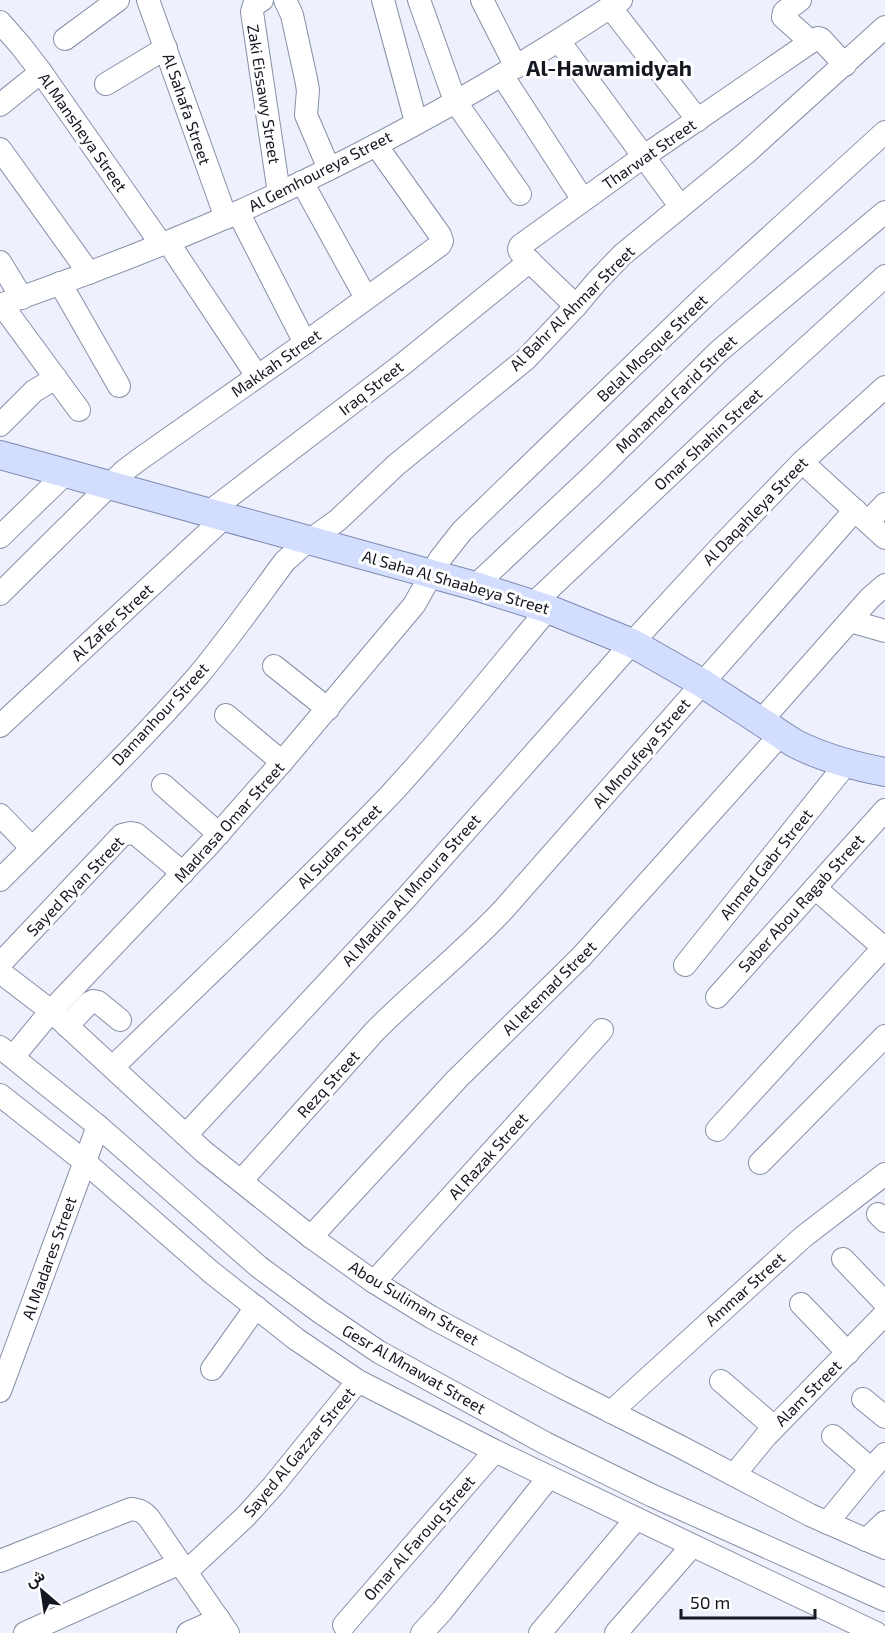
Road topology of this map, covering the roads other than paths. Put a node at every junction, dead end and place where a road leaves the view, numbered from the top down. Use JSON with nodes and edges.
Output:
{"nodes":[{"id":1,"x":118,"y":0,"type":"edge"},
{"id":2,"x":149,"y":0,"type":"edge"},
{"id":3,"x":262,"y":0,"type":"edge"},
{"id":4,"x":285,"y":0,"type":"edge"},
{"id":5,"x":383,"y":0,"type":"edge"},
{"id":6,"x":419,"y":0,"type":"edge"},
{"id":7,"x":482,"y":0,"type":"edge"},
{"id":8,"x":800,"y":0,"type":"edge"},
{"id":9,"x":616,"y":4,"type":"edge"},
{"id":10,"x":0,"y":22,"type":"edge"},
{"id":11,"x":885,"y":27,"type":"edge"},
{"id":12,"x":65,"y":39,"type":"dead end"},
{"id":13,"x":559,"y":41,"type":"junction"},
{"id":14,"x":811,"y":42,"type":"junction"},
{"id":15,"x":166,"y":48,"type":"junction"},
{"id":16,"x":844,"y":64,"type":"junction"},
{"id":17,"x":509,"y":71,"type":"junction"},
{"id":18,"x":41,"y":72,"type":"junction"},
{"id":19,"x":106,"y":84,"type":"dead end"},
{"id":20,"x":455,"y":101,"type":"junction"},
{"id":21,"x":0,"y":105,"type":"edge"},
{"id":22,"x":698,"y":120,"type":"junction"},
{"id":23,"x":416,"y":122,"type":"junction"},
{"id":24,"x":885,"y":132,"type":"edge"},
{"id":25,"x":376,"y":145,"type":"junction"},
{"id":26,"x":0,"y":149,"type":"edge"},
{"id":27,"x":643,"y":157,"type":"junction"},
{"id":28,"x":329,"y":169,"type":"junction"},
{"id":29,"x":302,"y":182,"type":"junction"},
{"id":30,"x":279,"y":193,"type":"junction"},
{"id":31,"x":520,"y":194,"type":"dead end"},
{"id":32,"x":583,"y":200,"type":"junction"},
{"id":33,"x":680,"y":206,"type":"junction"},
{"id":34,"x":885,"y":212,"type":"edge"},
{"id":35,"x":232,"y":215,"type":"junction"},
{"id":36,"x":165,"y":243,"type":"junction"},
{"id":37,"x":530,"y":261,"type":"junction"},
{"id":38,"x":0,"y":262,"type":"edge"},
{"id":39,"x":89,"y":273,"type":"junction"},
{"id":40,"x":885,"y":276,"type":"edge"},
{"id":41,"x":60,"y":284,"type":"junction"},
{"id":42,"x":366,"y":298,"type":"junction"},
{"id":43,"x":8,"y":303,"type":"edge"},
{"id":44,"x":576,"y":306,"type":"junction"},
{"id":45,"x":305,"y":343,"type":"junction"},
{"id":46,"x":257,"y":376,"type":"junction"},
{"id":47,"x":56,"y":378,"type":"junction"},
{"id":48,"x":119,"y":386,"type":"dead end"},
{"id":49,"x":885,"y":387,"type":"edge"},
{"id":50,"x":80,"y":410,"type":"dead end"},
{"id":51,"x":0,"y":425,"type":"edge"},
{"id":52,"x":0,"y":455,"type":"edge"},
{"id":53,"x":802,"y":462,"type":"junction"},
{"id":54,"x":65,"y":474,"type":"junction"},
{"id":55,"x":109,"y":486,"type":"junction"},
{"id":56,"x":885,"y":504,"type":"edge"},
{"id":57,"x":217,"y":515,"type":"junction"},
{"id":58,"x":862,"y":516,"type":"junction"},
{"id":59,"x":0,"y":537,"type":"edge"},
{"id":60,"x":885,"y":538,"type":"edge"},
{"id":61,"x":311,"y":540,"type":"junction"},
{"id":62,"x":431,"y":575,"type":"junction"},
{"id":63,"x":885,"y":585,"type":"edge"},
{"id":64,"x":475,"y":586,"type":"junction"},
{"id":65,"x":0,"y":594,"type":"edge"},
{"id":66,"x":541,"y":606,"type":"junction"},
{"id":67,"x":850,"y":621,"type":"junction"},
{"id":68,"x":885,"y":631,"type":"edge"},
{"id":69,"x":632,"y":642,"type":"junction"},
{"id":70,"x":274,"y":666,"type":"dead end"},
{"id":71,"x":702,"y":683,"type":"junction"},
{"id":72,"x":328,"y":709,"type":"junction"},
{"id":73,"x":226,"y":715,"type":"dead end"},
{"id":74,"x":0,"y":726,"type":"edge"},
{"id":75,"x":771,"y":728,"type":"junction"},
{"id":76,"x":282,"y":762,"type":"junction"},
{"id":77,"x":846,"y":764,"type":"junction"},
{"id":78,"x":885,"y":772,"type":"edge"},
{"id":79,"x":163,"y":785,"type":"dead end"},
{"id":80,"x":885,"y":810,"type":"edge"},
{"id":81,"x":0,"y":814,"type":"edge"},
{"id":82,"x":219,"y":834,"type":"junction"},
{"id":83,"x":32,"y":848,"type":"junction"},
{"id":84,"x":183,"y":873,"type":"junction"},
{"id":85,"x":0,"y":880,"type":"edge"},
{"id":86,"x":815,"y":888,"type":"junction"},
{"id":87,"x":884,"y":947,"type":"edge"},
{"id":88,"x":0,"y":964,"type":"edge"},
{"id":89,"x":685,"y":965,"type":"dead end"},
{"id":90,"x":0,"y":972,"type":"edge"},
{"id":91,"x":419,"y":989,"type":"joint"},
{"id":92,"x":717,"y":997,"type":"dead end"},
{"id":93,"x":59,"y":1018,"type":"junction"},
{"id":94,"x":120,"y":1020,"type":"dead end"},
{"id":95,"x":602,"y":1030,"type":"dead end"},
{"id":96,"x":885,"y":1036,"type":"edge"},
{"id":97,"x":6,"y":1052,"type":"edge"},
{"id":98,"x":113,"y":1067,"type":"junction"},
{"id":99,"x":0,"y":1095,"type":"edge"},
{"id":100,"x":98,"y":1126,"type":"junction"},
{"id":101,"x":717,"y":1130,"type":"dead end"},
{"id":102,"x":186,"y":1135,"type":"junction"},
{"id":103,"x":84,"y":1162,"type":"junction"},
{"id":104,"x":760,"y":1163,"type":"dead end"},
{"id":105,"x":885,"y":1174,"type":"edge"},
{"id":106,"x":241,"y":1181,"type":"junction"},
{"id":107,"x":311,"y":1237,"type":"junction"},
{"id":108,"x":843,"y":1259,"type":"dead end"},
{"id":109,"x":374,"y":1282,"type":"junction"},
{"id":110,"x":885,"y":1303,"type":"edge"},
{"id":111,"x":801,"y":1304,"type":"dead end"},
{"id":112,"x":255,"y":1307,"type":"junction"},
{"id":113,"x":885,"y":1314,"type":"edge"},
{"id":114,"x":848,"y":1353,"type":"junction"},
{"id":115,"x":212,"y":1369,"type":"dead end"},
{"id":116,"x":358,"y":1381,"type":"junction"},
{"id":117,"x":721,"y":1381,"type":"dead end"},
{"id":118,"x":0,"y":1391,"type":"edge"},
{"id":119,"x":862,"y":1399,"type":"dead end"},
{"id":120,"x":611,"y":1412,"type":"junction"},
{"id":121,"x":885,"y":1417,"type":"edge"},
{"id":122,"x":774,"y":1427,"type":"junction"},
{"id":123,"x":833,"y":1436,"type":"dead end"},
{"id":124,"x":495,"y":1451,"type":"junction"},
{"id":125,"x":878,"y":1462,"type":"edge"},
{"id":126,"x":734,"y":1475,"type":"junction"},
{"id":127,"x":549,"y":1477,"type":"junction"},
{"id":128,"x":636,"y":1519,"type":"junction"},
{"id":129,"x":885,"y":1522,"type":"edge"},
{"id":130,"x":827,"y":1523,"type":"junction"},
{"id":131,"x":875,"y":1544,"type":"edge"},
{"id":132,"x":692,"y":1546,"type":"junction"},
{"id":133,"x":0,"y":1561,"type":"edge"},
{"id":134,"x":183,"y":1568,"type":"junction"},
{"id":135,"x":885,"y":1600,"type":"edge"},
{"id":136,"x":344,"y":1625,"type":"dead end"},
{"id":137,"x":224,"y":1626,"type":"edge"},
{"id":138,"x":844,"y":1628,"type":"edge"},
{"id":139,"x":25,"y":1633,"type":"edge"},
{"id":140,"x":188,"y":1633,"type":"edge"},
{"id":141,"x":422,"y":1633,"type":"edge"},
{"id":142,"x":540,"y":1633,"type":"edge"},
{"id":143,"x":616,"y":1633,"type":"edge"},
{"id":144,"x":876,"y":1633,"type":"edge"}],
"edges":[{"from":1,"to":12,"type":"street"},
{"from":2,"to":15,"type":"street","name":"Al Sahafa Street"},
{"from":3,"to":30,"type":"street","name":"Zaki Eissawy Street"},
{"from":4,"to":28,"type":"street"},
{"from":5,"to":23,"type":"street"},
{"from":6,"to":20,"type":"street"},
{"from":7,"to":17,"type":"street"},
{"from":8,"to":14,"type":"street"},
{"from":9,"to":13,"type":"street","name":"Al Gemhoureya Street"},
{"from":9,"to":22,"type":"street"},
{"from":10,"to":18,"type":"street","name":"Al Mansheya Street"},
{"from":11,"to":16,"type":"street","name":"Al Bahr Al Ahmar Street"},
{"from":13,"to":17,"type":"street","name":"Al Gemhoureya Street"},
{"from":13,"to":27,"type":"street"},
{"from":14,"to":16,"type":"street"},
{"from":14,"to":22,"type":"street","name":"Tharwat Street"},
{"from":15,"to":19,"type":"street"},
{"from":15,"to":35,"type":"street","name":"Al Sahafa Street"},
{"from":16,"to":33,"type":"street","name":"Al Bahr Al Ahmar Street"},
{"from":17,"to":20,"type":"street","name":"Al Gemhoureya Street"},
{"from":17,"to":32,"type":"street"},
{"from":18,"to":21,"type":"street"},
{"from":18,"to":36,"type":"street","name":"Al Mansheya Street"},
{"from":20,"to":23,"type":"street","name":"Al Gemhoureya Street"},
{"from":20,"to":31,"type":"street"},
{"from":22,"to":27,"type":"street","name":"Tharwat Street"},
{"from":23,"to":25,"type":"street","name":"Al Gemhoureya Street"},
{"from":24,"to":62,"type":"street","name":"Belal Mosque Street"},
{"from":25,"to":28,"type":"street","name":"Al Gemhoureya Street"},
{"from":25,"to":42,"type":"street","name":"Makkah Street"},
{"from":26,"to":39,"type":"street"},
{"from":27,"to":32,"type":"street","name":"Tharwat Street"},
{"from":27,"to":33,"type":"street"},
{"from":28,"to":29,"type":"street","name":"Al Gemhoureya Street"},
{"from":29,"to":30,"type":"street","name":"Al Gemhoureya Street"},
{"from":29,"to":42,"type":"street"},
{"from":30,"to":35,"type":"street","name":"Al Gemhoureya Street"},
{"from":32,"to":37,"type":"street","name":"Tharwat Street"},
{"from":33,"to":44,"type":"street","name":"Al Bahr Al Ahmar Street"},
{"from":34,"to":64,"type":"street","name":"Mohamed Farid Street"},
{"from":35,"to":36,"type":"street","name":"Al Gemhoureya Street"},
{"from":35,"to":45,"type":"street","name":"Al Sahafa Street"},
{"from":36,"to":39,"type":"street","name":"Al Gemhoureya Street"},
{"from":36,"to":46,"type":"street","name":"Al Mansheya Street"},
{"from":37,"to":44,"type":"street"},
{"from":37,"to":57,"type":"street","name":"Iraq Street"},
{"from":38,"to":43,"type":"street"},
{"from":39,"to":41,"type":"street","name":"Al Gemhoureya Street"},
{"from":40,"to":66,"type":"street","name":"Omar Shahin Street"},
{"from":41,"to":43,"type":"street","name":"Al Gemhoureya Street"},
{"from":41,"to":48,"type":"street"},
{"from":42,"to":45,"type":"street","name":"Makkah Street"},
{"from":43,"to":47,"type":"street"},
{"from":44,"to":61,"type":"street","name":"Al Bahr Al Ahmar Street"},
{"from":45,"to":46,"type":"street","name":"Makkah Street"},
{"from":46,"to":55,"type":"street","name":"Makkah Street"},
{"from":47,"to":50,"type":"street"},
{"from":47,"to":51,"type":"street"},
{"from":49,"to":53,"type":"street","name":"Al Daqahleya Street"},
{"from":52,"to":54,"type":"main road","name":"Al Saha Al Shaabeya Street"},
{"from":53,"to":58,"type":"street"},
{"from":53,"to":69,"type":"street","name":"Al Daqahleya Street"},
{"from":54,"to":55,"type":"main road","name":"Al Saha Al Shaabeya Street"},
{"from":54,"to":59,"type":"street"},
{"from":55,"to":57,"type":"main road","name":"Al Saha Al Shaabeya Street"},
{"from":55,"to":65,"type":"street","name":"Makkah Street"},
{"from":56,"to":58,"type":"street","name":"Al Mnoufeya Street"},
{"from":57,"to":61,"type":"main road","name":"Al Saha Al Shaabeya Street"},
{"from":57,"to":74,"type":"street","name":"Al Zafer Street"},
{"from":58,"to":60,"type":"street"},
{"from":58,"to":71,"type":"street","name":"Al Mnoufeya Street"},
{"from":61,"to":62,"type":"main road","name":"Al Saha Al Shaabeya Street"},
{"from":61,"to":83,"type":"street","name":"Damanhour Street"},
{"from":62,"to":64,"type":"main road","name":"Al Saha Al Shaabeya Street"},
{"from":62,"to":72,"type":"street","name":"Madrasa Omar Street"},
{"from":63,"to":67,"type":"street","name":"Al Ietemad Street"},
{"from":64,"to":66,"type":"main road","name":"Al Saha Al Shaabeya Street"},
{"from":66,"to":69,"type":"main road","name":"Al Saha Al Shaabeya Street"},
{"from":66,"to":98,"type":"street","name":"Al Sudan Street"},
{"from":67,"to":68,"type":"street"},
{"from":67,"to":75,"type":"street","name":"Al Ietemad Street"},
{"from":69,"to":71,"type":"main road","name":"Al Saha Al Shaabeya Street"},
{"from":69,"to":102,"type":"street","name":"Al Madina Al Mnoura Street"},
{"from":70,"to":72,"type":"street"},
{"from":71,"to":75,"type":"main road","name":"Al Saha Al Shaabeya Street"},
{"from":71,"to":91,"type":"street","name":"Al Mnoufeya Street"},
{"from":72,"to":76,"type":"street","name":"Madrasa Omar Street"},
{"from":73,"to":76,"type":"street"},
{"from":75,"to":77,"type":"main road","name":"Al Saha Al Shaabeya Street"},
{"from":75,"to":107,"type":"street","name":"Al Ietemad Street"},
{"from":76,"to":82,"type":"street","name":"Madrasa Omar Street"},
{"from":77,"to":78,"type":"main road","name":"Al Saha Al Shaabeya Street"},
{"from":77,"to":89,"type":"street","name":"Ahmed Gabr Street"},
{"from":79,"to":82,"type":"street"},
{"from":80,"to":86,"type":"street","name":"Saber Abou Ragab Street"},
{"from":81,"to":83,"type":"street"},
{"from":82,"to":84,"type":"street","name":"Madrasa Omar Street"},
{"from":83,"to":85,"type":"street","name":"Damanhour Street"},
{"from":84,"to":88,"type":"street","name":"Sayed Ryan Street"},
{"from":84,"to":93,"type":"street","name":"Madrasa Omar Street"},
{"from":86,"to":87,"type":"street"},
{"from":86,"to":92,"type":"street","name":"Saber Abou Ragab Street"},
{"from":87,"to":101,"type":"street"},
{"from":90,"to":93,"type":"street","name":"Abou Suliman Street"},
{"from":91,"to":106,"type":"street","name":"Rezq Street"},
{"from":93,"to":94,"type":"street"},
{"from":93,"to":97,"type":"street","name":"Madrasa Omar Street"},
{"from":93,"to":98,"type":"street","name":"Abou Suliman Street"},
{"from":95,"to":109,"type":"street","name":"Al Razak Street"},
{"from":96,"to":104,"type":"street"},
{"from":97,"to":100,"type":"street","name":"Gesr Al Mnawat Street"},
{"from":98,"to":102,"type":"street","name":"Abou Suliman Street"},
{"from":99,"to":103,"type":"street","name":"Gesr Al Mnawat Street"},
{"from":100,"to":103,"type":"street","name":"Al Madares Street"},
{"from":100,"to":135,"type":"street","name":"Gesr Al Mnawat Street"},
{"from":102,"to":106,"type":"street","name":"Abou Suliman Street"},
{"from":103,"to":112,"type":"street","name":"Gesr Al Mnawat Street"},
{"from":103,"to":118,"type":"street","name":"Al Madares Street"},
{"from":105,"to":120,"type":"street","name":"Ammar Street"},
{"from":106,"to":107,"type":"street","name":"Abou Suliman Street"},
{"from":107,"to":109,"type":"street","name":"Abou Suliman Street"},
{"from":108,"to":110,"type":"street"},
{"from":109,"to":120,"type":"street","name":"Abou Suliman Street"},
{"from":111,"to":114,"type":"street"},
{"from":112,"to":115,"type":"street"},
{"from":112,"to":116,"type":"street","name":"Gesr Al Mnawat Street"},
{"from":113,"to":114,"type":"street","name":"Alam Street"},
{"from":114,"to":122,"type":"street","name":"Alam Street"},
{"from":116,"to":124,"type":"street","name":"Gesr Al Mnawat Street"},
{"from":116,"to":134,"type":"street","name":"Sayed Al Gazzar Street"},
{"from":117,"to":122,"type":"street"},
{"from":119,"to":121,"type":"street"},
{"from":120,"to":126,"type":"street","name":"Abou Suliman Street"},
{"from":122,"to":126,"type":"street","name":"Alam Street"},
{"from":123,"to":125,"type":"street"},
{"from":124,"to":127,"type":"street","name":"Gesr Al Mnawat Street"},
{"from":124,"to":136,"type":"street","name":"Omar Al Farouq Street"},
{"from":125,"to":130,"type":"street"},
{"from":126,"to":130,"type":"street","name":"Abou Suliman Street"},
{"from":127,"to":128,"type":"street","name":"Gesr Al Mnawat Street"},
{"from":127,"to":141,"type":"street"},
{"from":128,"to":132,"type":"street","name":"Gesr Al Mnawat Street"},
{"from":128,"to":142,"type":"street"},
{"from":129,"to":131,"type":"street"},
{"from":130,"to":131,"type":"street","name":"Abou Suliman Street"},
{"from":132,"to":138,"type":"street","name":"Gesr Al Mnawat Street"},
{"from":132,"to":143,"type":"street"},
{"from":133,"to":134,"type":"street"},
{"from":134,"to":137,"type":"street"},
{"from":134,"to":139,"type":"street","name":"Sayed Al Gazzar Street"},
{"from":137,"to":140,"type":"street"},
{"from":138,"to":144,"type":"street","name":"Gesr Al Mnawat Street"}]}
